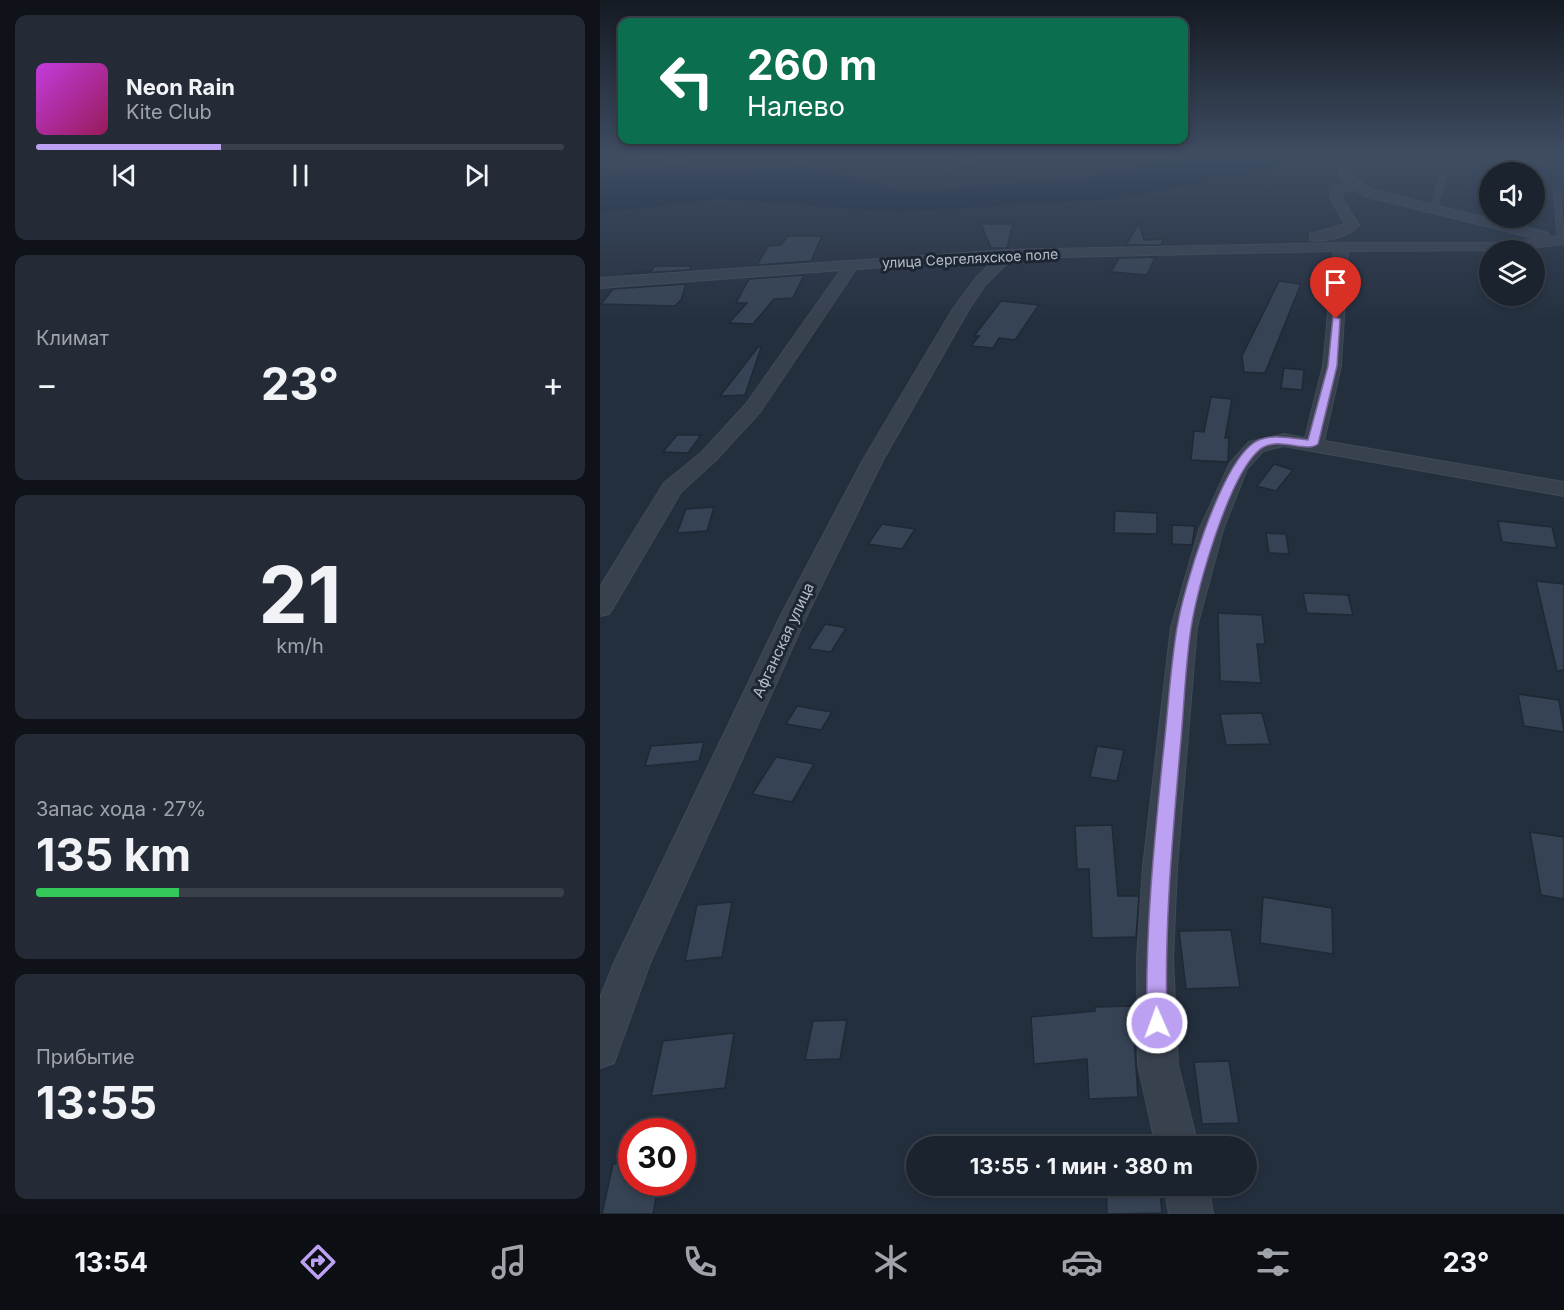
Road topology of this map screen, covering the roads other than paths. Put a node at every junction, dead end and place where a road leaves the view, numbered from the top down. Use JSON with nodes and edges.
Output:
{"nodes":[{"id":1,"x":1345,"y":212,"type":"edge"},
{"id":2,"x":1440,"y":212,"type":"edge"},
{"id":3,"x":1559,"y":212,"type":"edge"},
{"id":4,"x":1563,"y":240,"type":"edge"},
{"id":5,"x":1341,"y":247,"type":"junction"},
{"id":6,"x":1262,"y":248,"type":"junction"},
{"id":7,"x":1008,"y":254,"type":"junction"},
{"id":8,"x":852,"y":265,"type":"junction"},
{"id":9,"x":600,"y":283,"type":"edge"},
{"id":10,"x":1298,"y":442,"type":"junction"},
{"id":11,"x":1564,"y":489,"type":"edge"},
{"id":12,"x":600,"y":608,"type":"edge"},
{"id":13,"x":600,"y":1049,"type":"edge"},
{"id":14,"x":1175,"y":1136,"type":"edge"},
{"id":15,"x":1188,"y":1196,"type":"edge"},
{"id":16,"x":1191,"y":1214,"type":"edge"}],
"edges":[{"from":1,"to":6,"type":"street"},
{"from":2,"to":4,"type":"street"},
{"from":3,"to":4,"type":"lane"},
{"from":4,"to":5,"type":"street","name":"улица Сергеляхское поле"},
{"from":5,"to":6,"type":"street","name":"улица Сергеляхское поле"},
{"from":5,"to":10,"type":"street"},
{"from":6,"to":7,"type":"street","name":"улица Сергеляхское поле"},
{"from":7,"to":8,"type":"street","name":"улица Сергеляхское поле"},
{"from":7,"to":13,"type":"street","name":"Афганская улица"},
{"from":8,"to":9,"type":"street","name":"улица Сергеляхское поле"},
{"from":8,"to":12,"type":"street"},
{"from":10,"to":11,"type":"street"},
{"from":10,"to":14,"type":"street"},
{"from":15,"to":16,"type":"street"}]}
